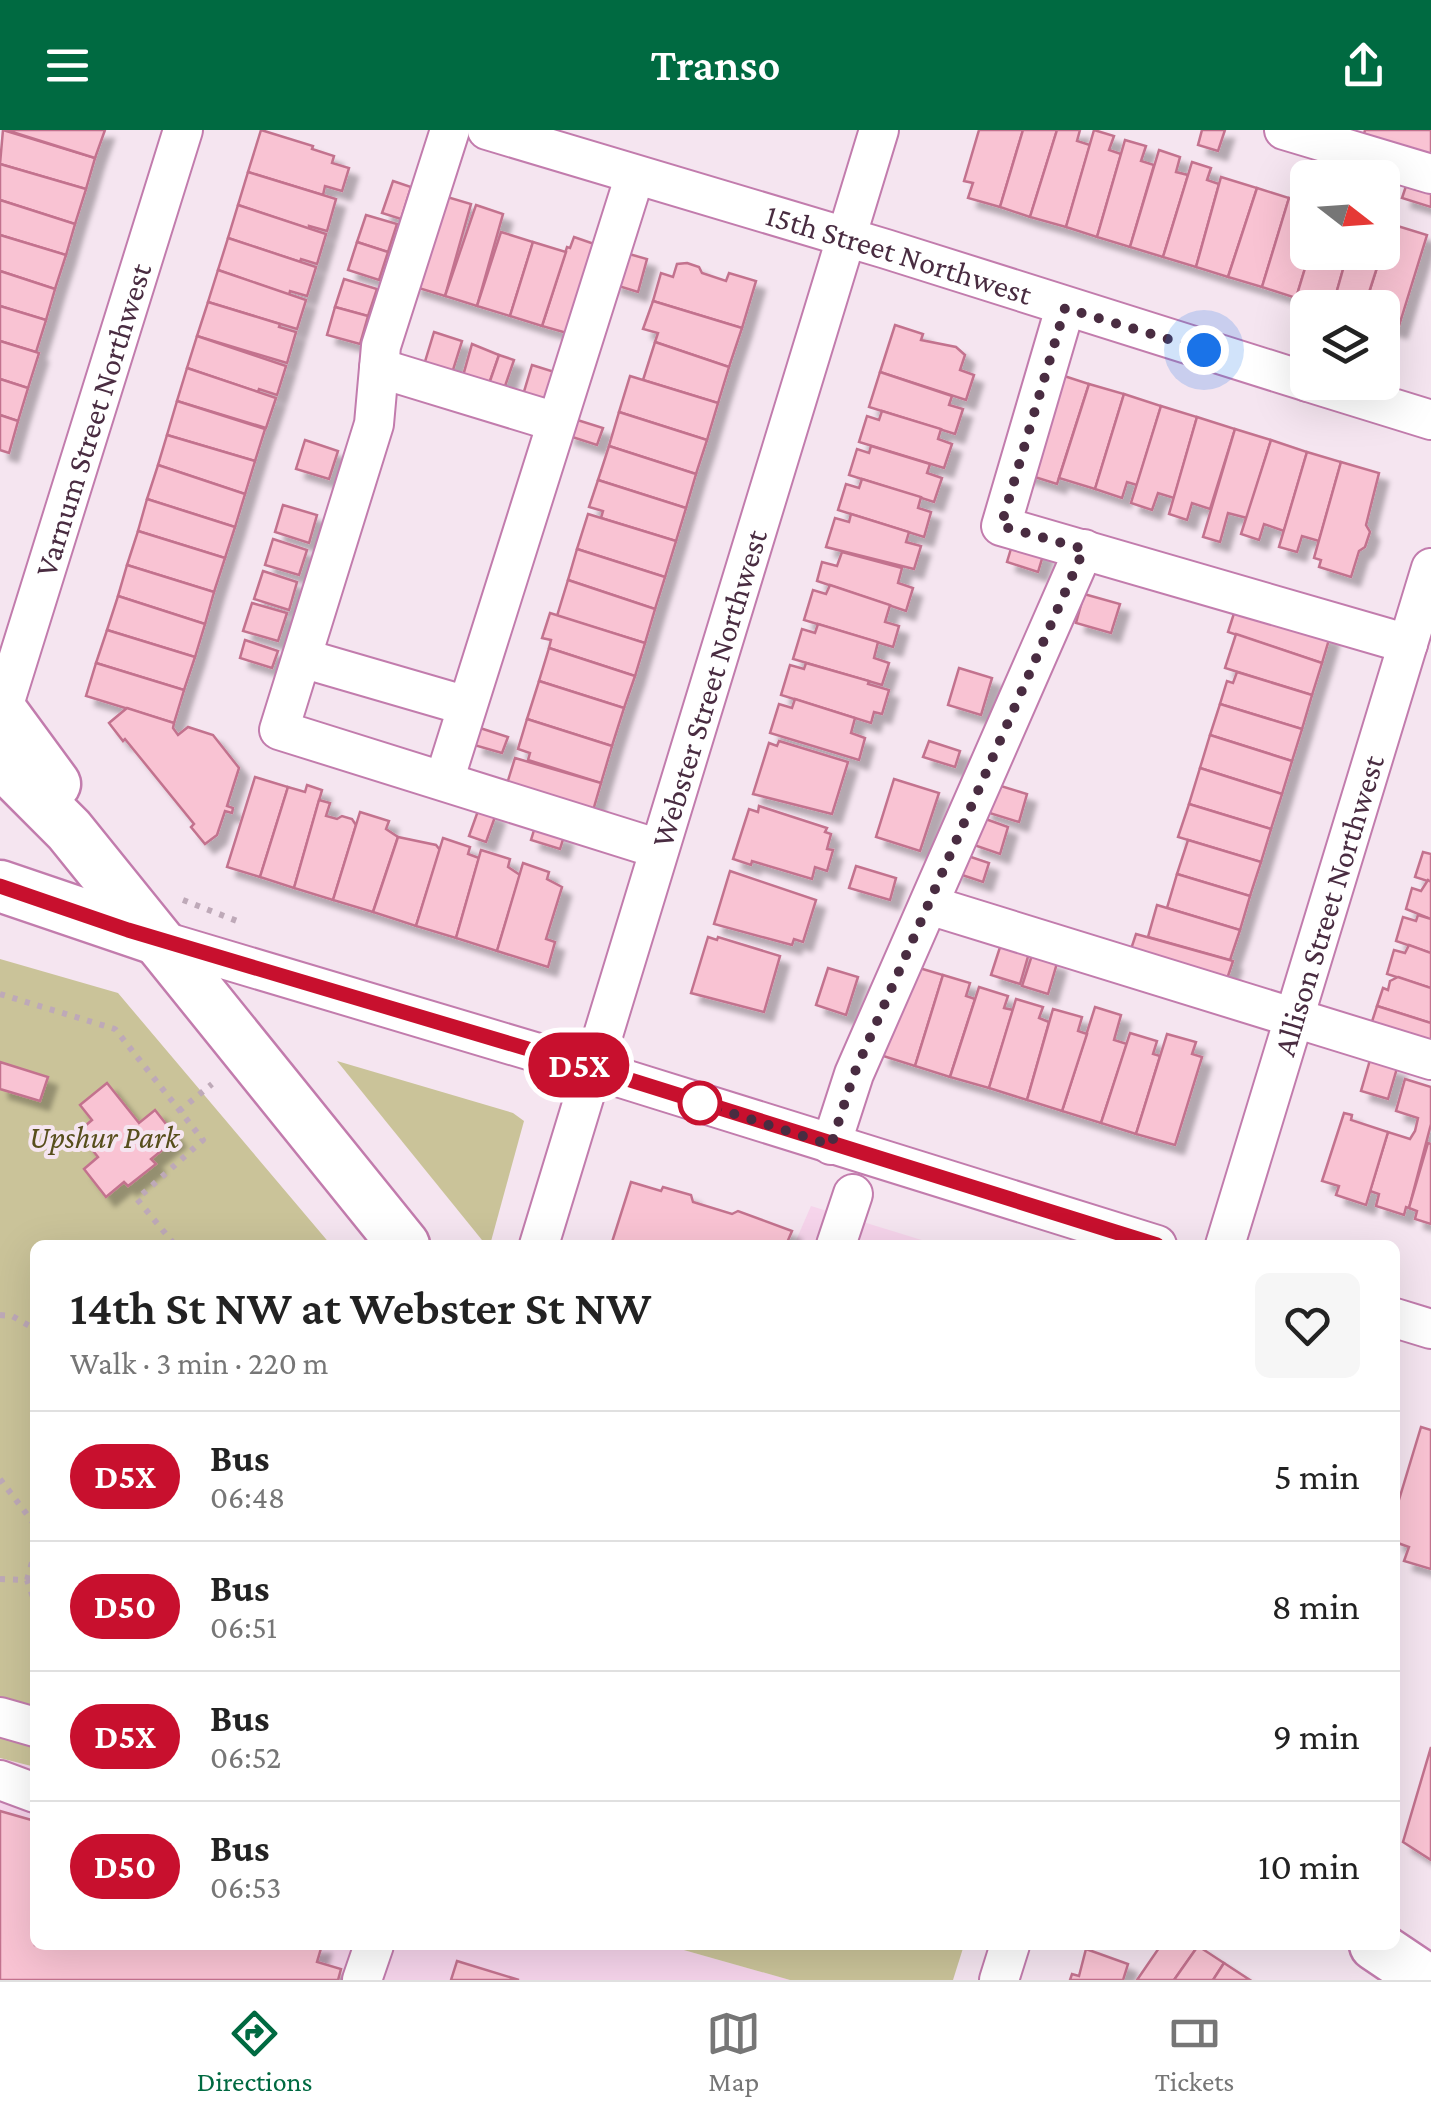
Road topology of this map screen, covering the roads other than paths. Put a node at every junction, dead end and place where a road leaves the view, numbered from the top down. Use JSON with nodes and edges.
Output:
{"nodes":[{"id":1,"x":183,"y":130,"type":"edge"},
{"id":2,"x":450,"y":130,"type":"edge"},
{"id":3,"x":487,"y":130,"type":"edge"},
{"id":4,"x":879,"y":130,"type":"edge"},
{"id":5,"x":1284,"y":130,"type":"edge"},
{"id":6,"x":635,"y":174,"type":"junction"},
{"id":7,"x":1431,"y":174,"type":"edge"},
{"id":8,"x":846,"y":237,"type":"junction"},
{"id":9,"x":1065,"y":308,"type":"junction"},
{"id":10,"x":379,"y":368,"type":"junction"},
{"id":11,"x":1290,"y":377,"type":"edge"},
{"id":12,"x":1366,"y":400,"type":"edge"},
{"id":13,"x":1431,"y":420,"type":"edge"},
{"id":14,"x":556,"y":422,"type":"junction"},
{"id":15,"x":1084,"y":549,"type":"junction"},
{"id":16,"x":1431,"y":568,"type":"edge"},
{"id":17,"x":302,"y":658,"type":"junction"},
{"id":18,"x":1414,"y":658,"type":"edge"},
{"id":19,"x":468,"y":706,"type":"junction"},
{"id":20,"x":1,"y":710,"type":"edge"},
{"id":21,"x":0,"y":761,"type":"edge"},
{"id":22,"x":444,"y":781,"type":"junction"},
{"id":23,"x":69,"y":830,"type":"junction"},
{"id":24,"x":659,"y":849,"type":"junction"},
{"id":25,"x":1,"y":887,"type":"edge"},
{"id":26,"x":929,"y":905,"type":"junction"},
{"id":27,"x":156,"y":939,"type":"junction"},
{"id":28,"x":1294,"y":1018,"type":"junction"},
{"id":29,"x":1431,"y":1060,"type":"edge"},
{"id":30,"x":592,"y":1068,"type":"junction"},
{"id":31,"x":831,"y":1145,"type":"junction"},
{"id":32,"x":853,"y":1194,"type":"dead end"},
{"id":33,"x":400,"y":1240,"type":"edge"},
{"id":34,"x":540,"y":1240,"type":"edge"},
{"id":35,"x":838,"y":1240,"type":"edge"},
{"id":36,"x":1141,"y":1240,"type":"edge"},
{"id":37,"x":1226,"y":1240,"type":"edge"},
{"id":38,"x":0,"y":1718,"type":"edge"},
{"id":39,"x":30,"y":1727,"type":"edge"},
{"id":40,"x":0,"y":1780,"type":"edge"},
{"id":41,"x":30,"y":1791,"type":"edge"},
{"id":42,"x":372,"y":1950,"type":"edge"},
{"id":43,"x":1008,"y":1950,"type":"edge"},
{"id":44,"x":1382,"y":1950,"type":"edge"},
{"id":45,"x":362,"y":1980,"type":"edge"},
{"id":46,"x":999,"y":1980,"type":"edge"},
{"id":47,"x":1427,"y":1980,"type":"edge"}],
"edges":[{"from":1,"to":20,"type":"street","name":"Varnum Street Northwest"},
{"from":2,"to":10,"type":"street"},
{"from":3,"to":6,"type":"street","name":"15th Street Northwest"},
{"from":4,"to":8,"type":"street","name":"Webster Street Northwest"},
{"from":5,"to":7,"type":"street"},
{"from":6,"to":8,"type":"street","name":"15th Street Northwest"},
{"from":6,"to":14,"type":"street"},
{"from":8,"to":9,"type":"street","name":"15th Street Northwest"},
{"from":8,"to":24,"type":"street","name":"Webster Street Northwest"},
{"from":9,"to":11,"type":"street","name":"15th Street Northwest"},
{"from":9,"to":15,"type":"street"},
{"from":10,"to":14,"type":"street"},
{"from":10,"to":17,"type":"street"},
{"from":12,"to":13,"type":"street","name":"15th Street Northwest"},
{"from":14,"to":19,"type":"street"},
{"from":15,"to":18,"type":"street"},
{"from":15,"to":26,"type":"street"},
{"from":16,"to":18,"type":"street","name":"Allison Street Northwest"},
{"from":17,"to":19,"type":"street"},
{"from":17,"to":22,"type":"street"},
{"from":18,"to":28,"type":"street","name":"Allison Street Northwest"},
{"from":19,"to":22,"type":"street"},
{"from":20,"to":23,"type":"main road"},
{"from":21,"to":23,"type":"main road"},
{"from":22,"to":24,"type":"street"},
{"from":23,"to":27,"type":"main road"},
{"from":24,"to":30,"type":"street","name":"Webster Street Northwest"},
{"from":25,"to":27,"type":"main road"},
{"from":26,"to":28,"type":"street"},
{"from":26,"to":31,"type":"street"},
{"from":27,"to":30,"type":"street"},
{"from":27,"to":33,"type":"main road"},
{"from":28,"to":29,"type":"street"},
{"from":28,"to":37,"type":"street","name":"Allison Street Northwest"},
{"from":30,"to":31,"type":"street"},
{"from":30,"to":34,"type":"street","name":"Webster Street Northwest"},
{"from":31,"to":36,"type":"street"},
{"from":32,"to":35,"type":"street"},
{"from":38,"to":39,"type":"street"},
{"from":40,"to":41,"type":"street"},
{"from":42,"to":45,"type":"street"},
{"from":43,"to":46,"type":"street"},
{"from":44,"to":47,"type":"main road"}]}
